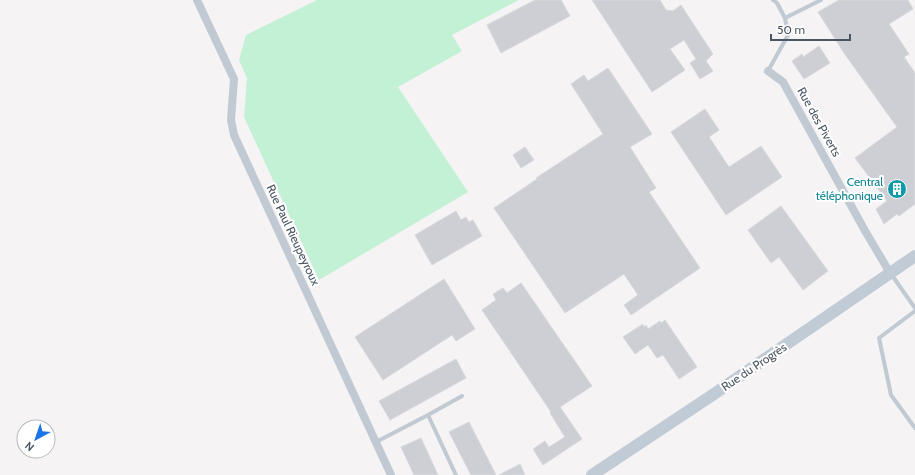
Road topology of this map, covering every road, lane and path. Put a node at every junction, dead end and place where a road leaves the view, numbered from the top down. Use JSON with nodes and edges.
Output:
{"nodes":[{"id":1,"x":197,"y":0,"type":"edge"},
{"id":2,"x":773,"y":0,"type":"edge"},
{"id":3,"x":821,"y":0,"type":"edge"},
{"id":4,"x":785,"y":18,"type":"junction"},
{"id":5,"x":768,"y":71,"type":"joint"},
{"id":6,"x":915,"y":256,"type":"edge"},
{"id":7,"x":890,"y":273,"type":"junction"},
{"id":8,"x":915,"y":308,"type":"edge"},
{"id":9,"x":915,"y":312,"type":"edge"},
{"id":10,"x":462,"y":396,"type":"dead end"},
{"id":11,"x":428,"y":415,"type":"junction"},
{"id":12,"x":915,"y":428,"type":"edge"},
{"id":13,"x":376,"y":442,"type":"junction"},
{"id":14,"x":391,"y":475,"type":"edge"},
{"id":15,"x":456,"y":475,"type":"edge"},
{"id":16,"x":592,"y":475,"type":"edge"}],
"edges":[{"from":1,"to":13,"type":"street","name":"Rue Paul Rieupeyroux"},
{"from":2,"to":4,"type":"lane"},
{"from":3,"to":4,"type":"lane"},
{"from":4,"to":5,"type":"lane"},
{"from":5,"to":7,"type":"street","name":"Rue des Piverts"},
{"from":6,"to":7,"type":"street","name":"Rue du Progrès"},
{"from":7,"to":8,"type":"lane"},
{"from":7,"to":16,"type":"street","name":"Rue du Progrès"},
{"from":9,"to":12,"type":"lane"},
{"from":10,"to":11,"type":"lane"},
{"from":11,"to":13,"type":"lane"},
{"from":11,"to":15,"type":"lane"},
{"from":13,"to":14,"type":"street","name":"Rue Paul Rieupeyroux"}]}
